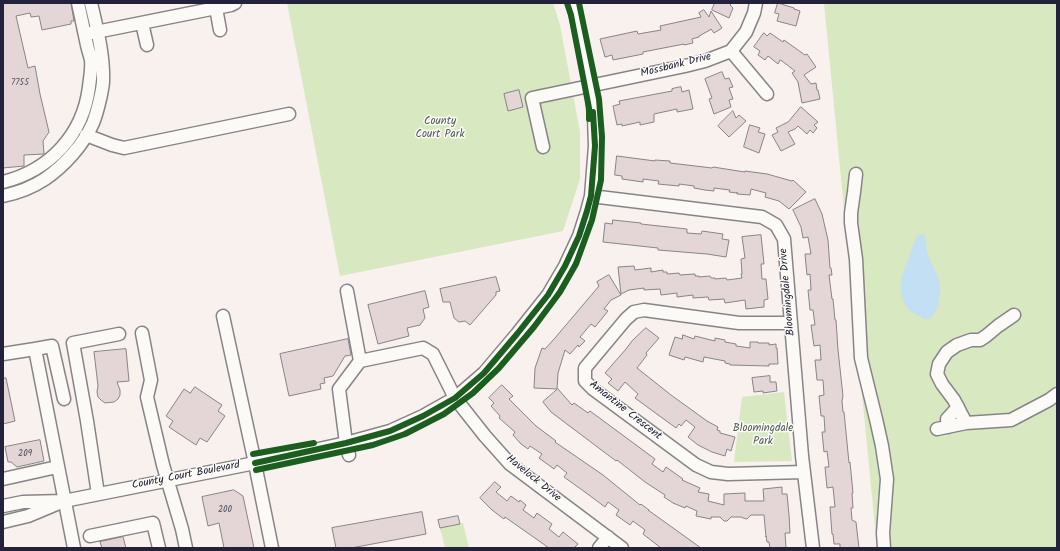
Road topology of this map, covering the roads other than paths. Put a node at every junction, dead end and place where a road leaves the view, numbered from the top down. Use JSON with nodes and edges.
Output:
{"nodes":[{"id":1,"x":78,"y":3,"type":"edge"},
{"id":2,"x":91,"y":3,"type":"edge"},
{"id":3,"x":235,"y":3,"type":"edge"},
{"id":4,"x":572,"y":3,"type":"edge"},
{"id":5,"x":756,"y":3,"type":"edge"},
{"id":6,"x":216,"y":8,"type":"junction"},
{"id":7,"x":142,"y":23,"type":"junction"},
{"id":8,"x":220,"y":30,"type":"dead end"},
{"id":9,"x":98,"y":32,"type":"junction"},
{"id":10,"x":85,"y":34,"type":"junction"},
{"id":11,"x":147,"y":45,"type":"dead end"},
{"id":12,"x":731,"y":51,"type":"junction"},
{"id":13,"x":591,"y":85,"type":"junction"},
{"id":14,"x":767,"y":94,"type":"dead end"},
{"id":15,"x":289,"y":114,"type":"dead end"},
{"id":16,"x":86,"y":135,"type":"junction"},
{"id":17,"x":543,"y":147,"type":"dead end"},
{"id":18,"x":856,"y":174,"type":"dead end"},
{"id":19,"x":3,"y":182,"type":"edge"},
{"id":20,"x":3,"y":196,"type":"edge"},
{"id":21,"x":591,"y":196,"type":"junction"},
{"id":22,"x":347,"y":291,"type":"dead end"},
{"id":23,"x":1014,"y":315,"type":"dead end"},
{"id":24,"x":222,"y":316,"type":"dead end"},
{"id":25,"x":791,"y":323,"type":"junction"},
{"id":26,"x":119,"y":334,"type":"dead end"},
{"id":27,"x":142,"y":334,"type":"dead end"},
{"id":28,"x":35,"y":349,"type":"junction"},
{"id":29,"x":3,"y":354,"type":"edge"},
{"id":30,"x":360,"y":360,"type":"junction"},
{"id":31,"x":1057,"y":394,"type":"edge"},
{"id":32,"x":455,"y":398,"type":"junction"},
{"id":33,"x":64,"y":399,"type":"dead end"},
{"id":34,"x":958,"y":406,"type":"junction"},
{"id":35,"x":966,"y":423,"type":"junction"},
{"id":36,"x":346,"y":443,"type":"junction"},
{"id":37,"x":349,"y":455,"type":"dead end"},
{"id":38,"x":254,"y":462,"type":"junction"},
{"id":39,"x":58,"y":467,"type":"junction"},
{"id":40,"x":804,"y":472,"type":"junction"},
{"id":41,"x":3,"y":479,"type":"edge"},
{"id":42,"x":168,"y":480,"type":"junction"},
{"id":43,"x":98,"y":494,"type":"junction"},
{"id":44,"x":64,"y":501,"type":"junction"},
{"id":45,"x":3,"y":506,"type":"edge"},
{"id":46,"x":3,"y":522,"type":"edge"},
{"id":47,"x":90,"y":536,"type":"dead end"},
{"id":48,"x":608,"y":537,"type":"junction"},
{"id":49,"x":74,"y":548,"type":"edge"},
{"id":50,"x":159,"y":548,"type":"edge"},
{"id":51,"x":183,"y":548,"type":"edge"},
{"id":52,"x":272,"y":548,"type":"edge"},
{"id":53,"x":600,"y":548,"type":"edge"},
{"id":54,"x":622,"y":548,"type":"edge"},
{"id":55,"x":813,"y":548,"type":"edge"},
{"id":56,"x":884,"y":548,"type":"edge"}],
"edges":[{"from":1,"to":10,"type":"street"},
{"from":2,"to":9,"type":"street"},
{"from":3,"to":6,"type":"street"},
{"from":4,"to":13,"type":"street","name":"County Court Boulevard"},
{"from":5,"to":12,"type":"street"},
{"from":6,"to":7,"type":"street"},
{"from":6,"to":8,"type":"street"},
{"from":7,"to":9,"type":"street"},
{"from":7,"to":11,"type":"street"},
{"from":9,"to":10,"type":"street"},
{"from":9,"to":16,"type":"street"},
{"from":10,"to":19,"type":"street"},
{"from":12,"to":13,"type":"street","name":"Mossbank Drive"},
{"from":12,"to":14,"type":"street"},
{"from":13,"to":17,"type":"street","name":"Mossbank Drive"},
{"from":13,"to":21,"type":"street","name":"County Court Boulevard"},
{"from":15,"to":16,"type":"street"},
{"from":16,"to":20,"type":"street"},
{"from":18,"to":56,"type":"street"},
{"from":21,"to":25,"type":"street","name":"Bloomingdale Drive"},
{"from":21,"to":32,"type":"street","name":"County Court Boulevard"},
{"from":22,"to":30,"type":"street"},
{"from":23,"to":34,"type":"street"},
{"from":24,"to":38,"type":"street"},
{"from":25,"to":40,"type":"street","name":"Bloomingdale Drive"},
{"from":25,"to":40,"type":"street","name":"Amantine Crescent"},
{"from":26,"to":43,"type":"street"},
{"from":27,"to":42,"type":"street"},
{"from":28,"to":29,"type":"street"},
{"from":28,"to":33,"type":"street"},
{"from":28,"to":39,"type":"street"},
{"from":30,"to":32,"type":"street","name":"Havelock Drive"},
{"from":30,"to":36,"type":"street"},
{"from":31,"to":35,"type":"street"},
{"from":32,"to":36,"type":"street","name":"County Court Boulevard"},
{"from":32,"to":48,"type":"street","name":"Havelock Drive"},
{"from":34,"to":35,"type":"street"},
{"from":34,"to":35,"type":"street"},
{"from":36,"to":37,"type":"street"},
{"from":36,"to":38,"type":"street","name":"County Court Boulevard"},
{"from":38,"to":42,"type":"street","name":"County Court Boulevard"},
{"from":38,"to":52,"type":"street"},
{"from":39,"to":41,"type":"street"},
{"from":39,"to":44,"type":"street"},
{"from":40,"to":55,"type":"street","name":"Bloomingdale Drive"},
{"from":42,"to":43,"type":"street","name":"County Court Boulevard"},
{"from":42,"to":51,"type":"street"},
{"from":43,"to":44,"type":"street","name":"County Court Boulevard"},
{"from":44,"to":45,"type":"street","name":"County Court Boulevard"},
{"from":44,"to":46,"type":"street","name":"County Court Boulevard"},
{"from":44,"to":49,"type":"street"},
{"from":47,"to":50,"type":"street"},
{"from":48,"to":53,"type":"street"},
{"from":48,"to":54,"type":"street","name":"Havelock Drive"}]}
